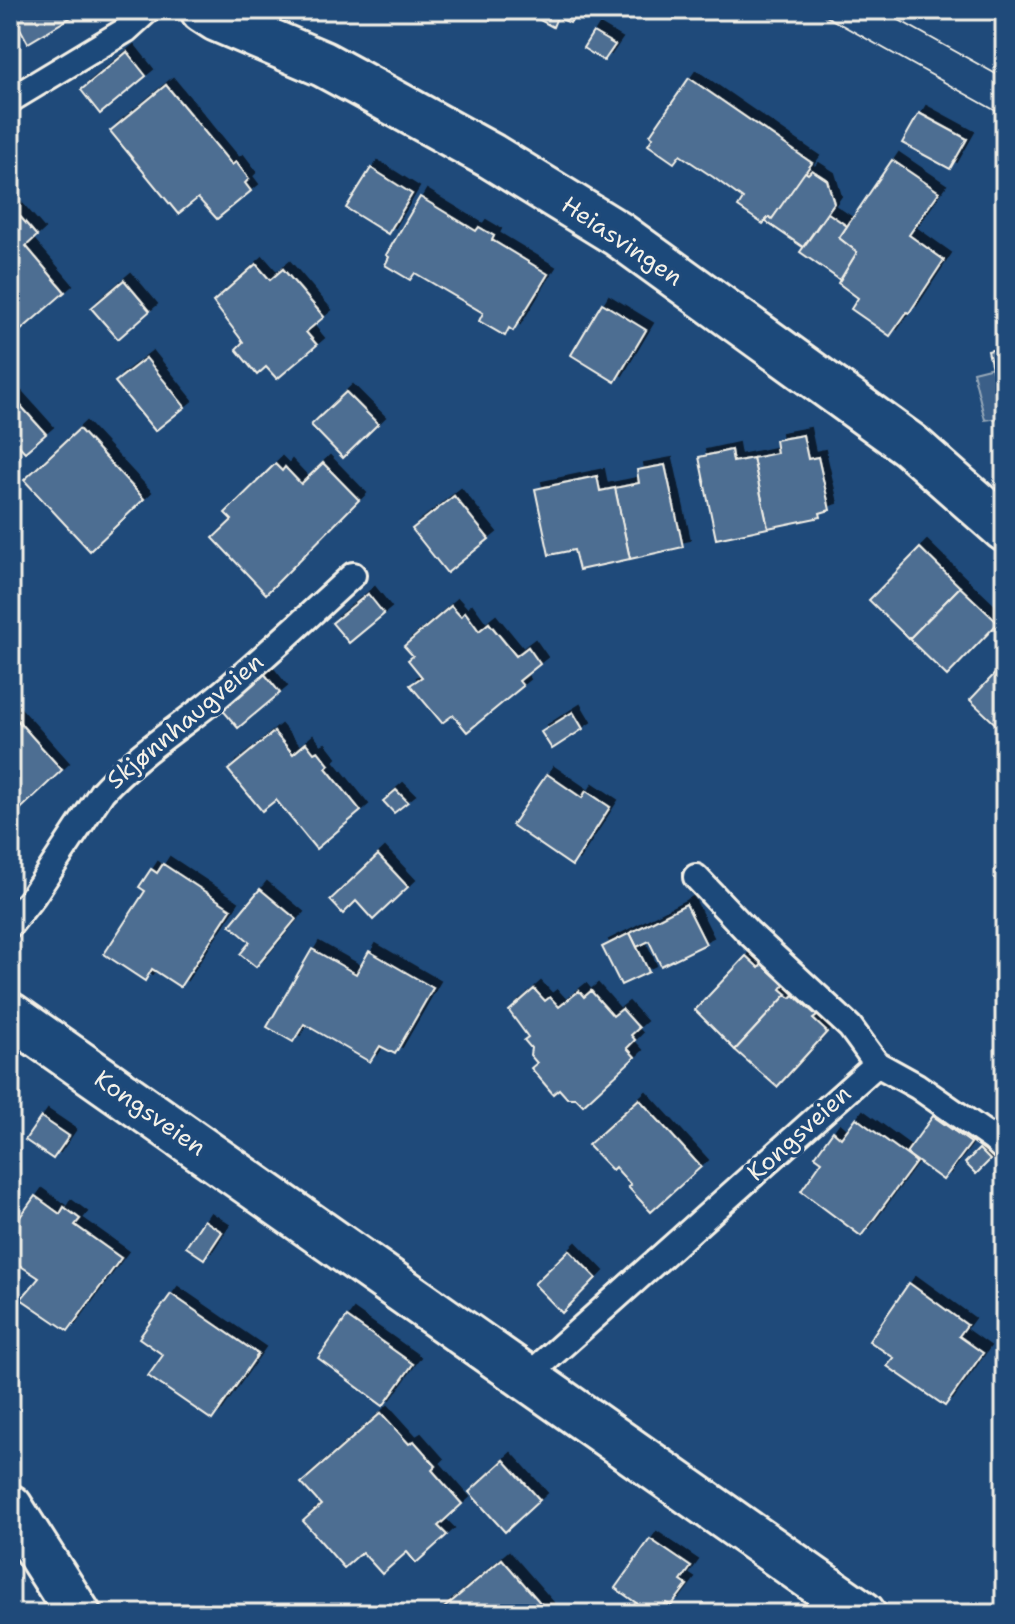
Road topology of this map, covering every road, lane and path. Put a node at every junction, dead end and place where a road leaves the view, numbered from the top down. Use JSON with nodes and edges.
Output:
{"nodes":[{"id":1,"x":148,"y":10,"type":"edge"},
{"id":2,"x":203,"y":10,"type":"edge"},
{"id":3,"x":10,"y":100,"type":"edge"},
{"id":4,"x":1005,"y":529,"type":"edge"},
{"id":5,"x":353,"y":575,"type":"dead end"},
{"id":6,"x":696,"y":877,"type":"dead end"},
{"id":7,"x":10,"y":925,"type":"edge"},
{"id":8,"x":10,"y":1015,"type":"edge"},
{"id":9,"x":877,"y":1064,"type":"junction"},
{"id":10,"x":1005,"y":1150,"type":"edge"},
{"id":11,"x":527,"y":1377,"type":"junction"},
{"id":12,"x":10,"y":1507,"type":"edge"},
{"id":13,"x":78,"y":1614,"type":"edge"},
{"id":14,"x":863,"y":1614,"type":"edge"}],
"edges":[{"from":1,"to":3,"type":"lane"},
{"from":2,"to":4,"type":"street","name":"Heiasvingen"},
{"from":5,"to":7,"type":"lane","name":"Skjønnhaugveien"},
{"from":6,"to":9,"type":"lane"},
{"from":8,"to":11,"type":"street","name":"Kongsveien"},
{"from":9,"to":10,"type":"lane"},
{"from":9,"to":11,"type":"lane","name":"Kongsveien"},
{"from":11,"to":14,"type":"street","name":"Kongsveien"},
{"from":12,"to":13,"type":"street"}]}
